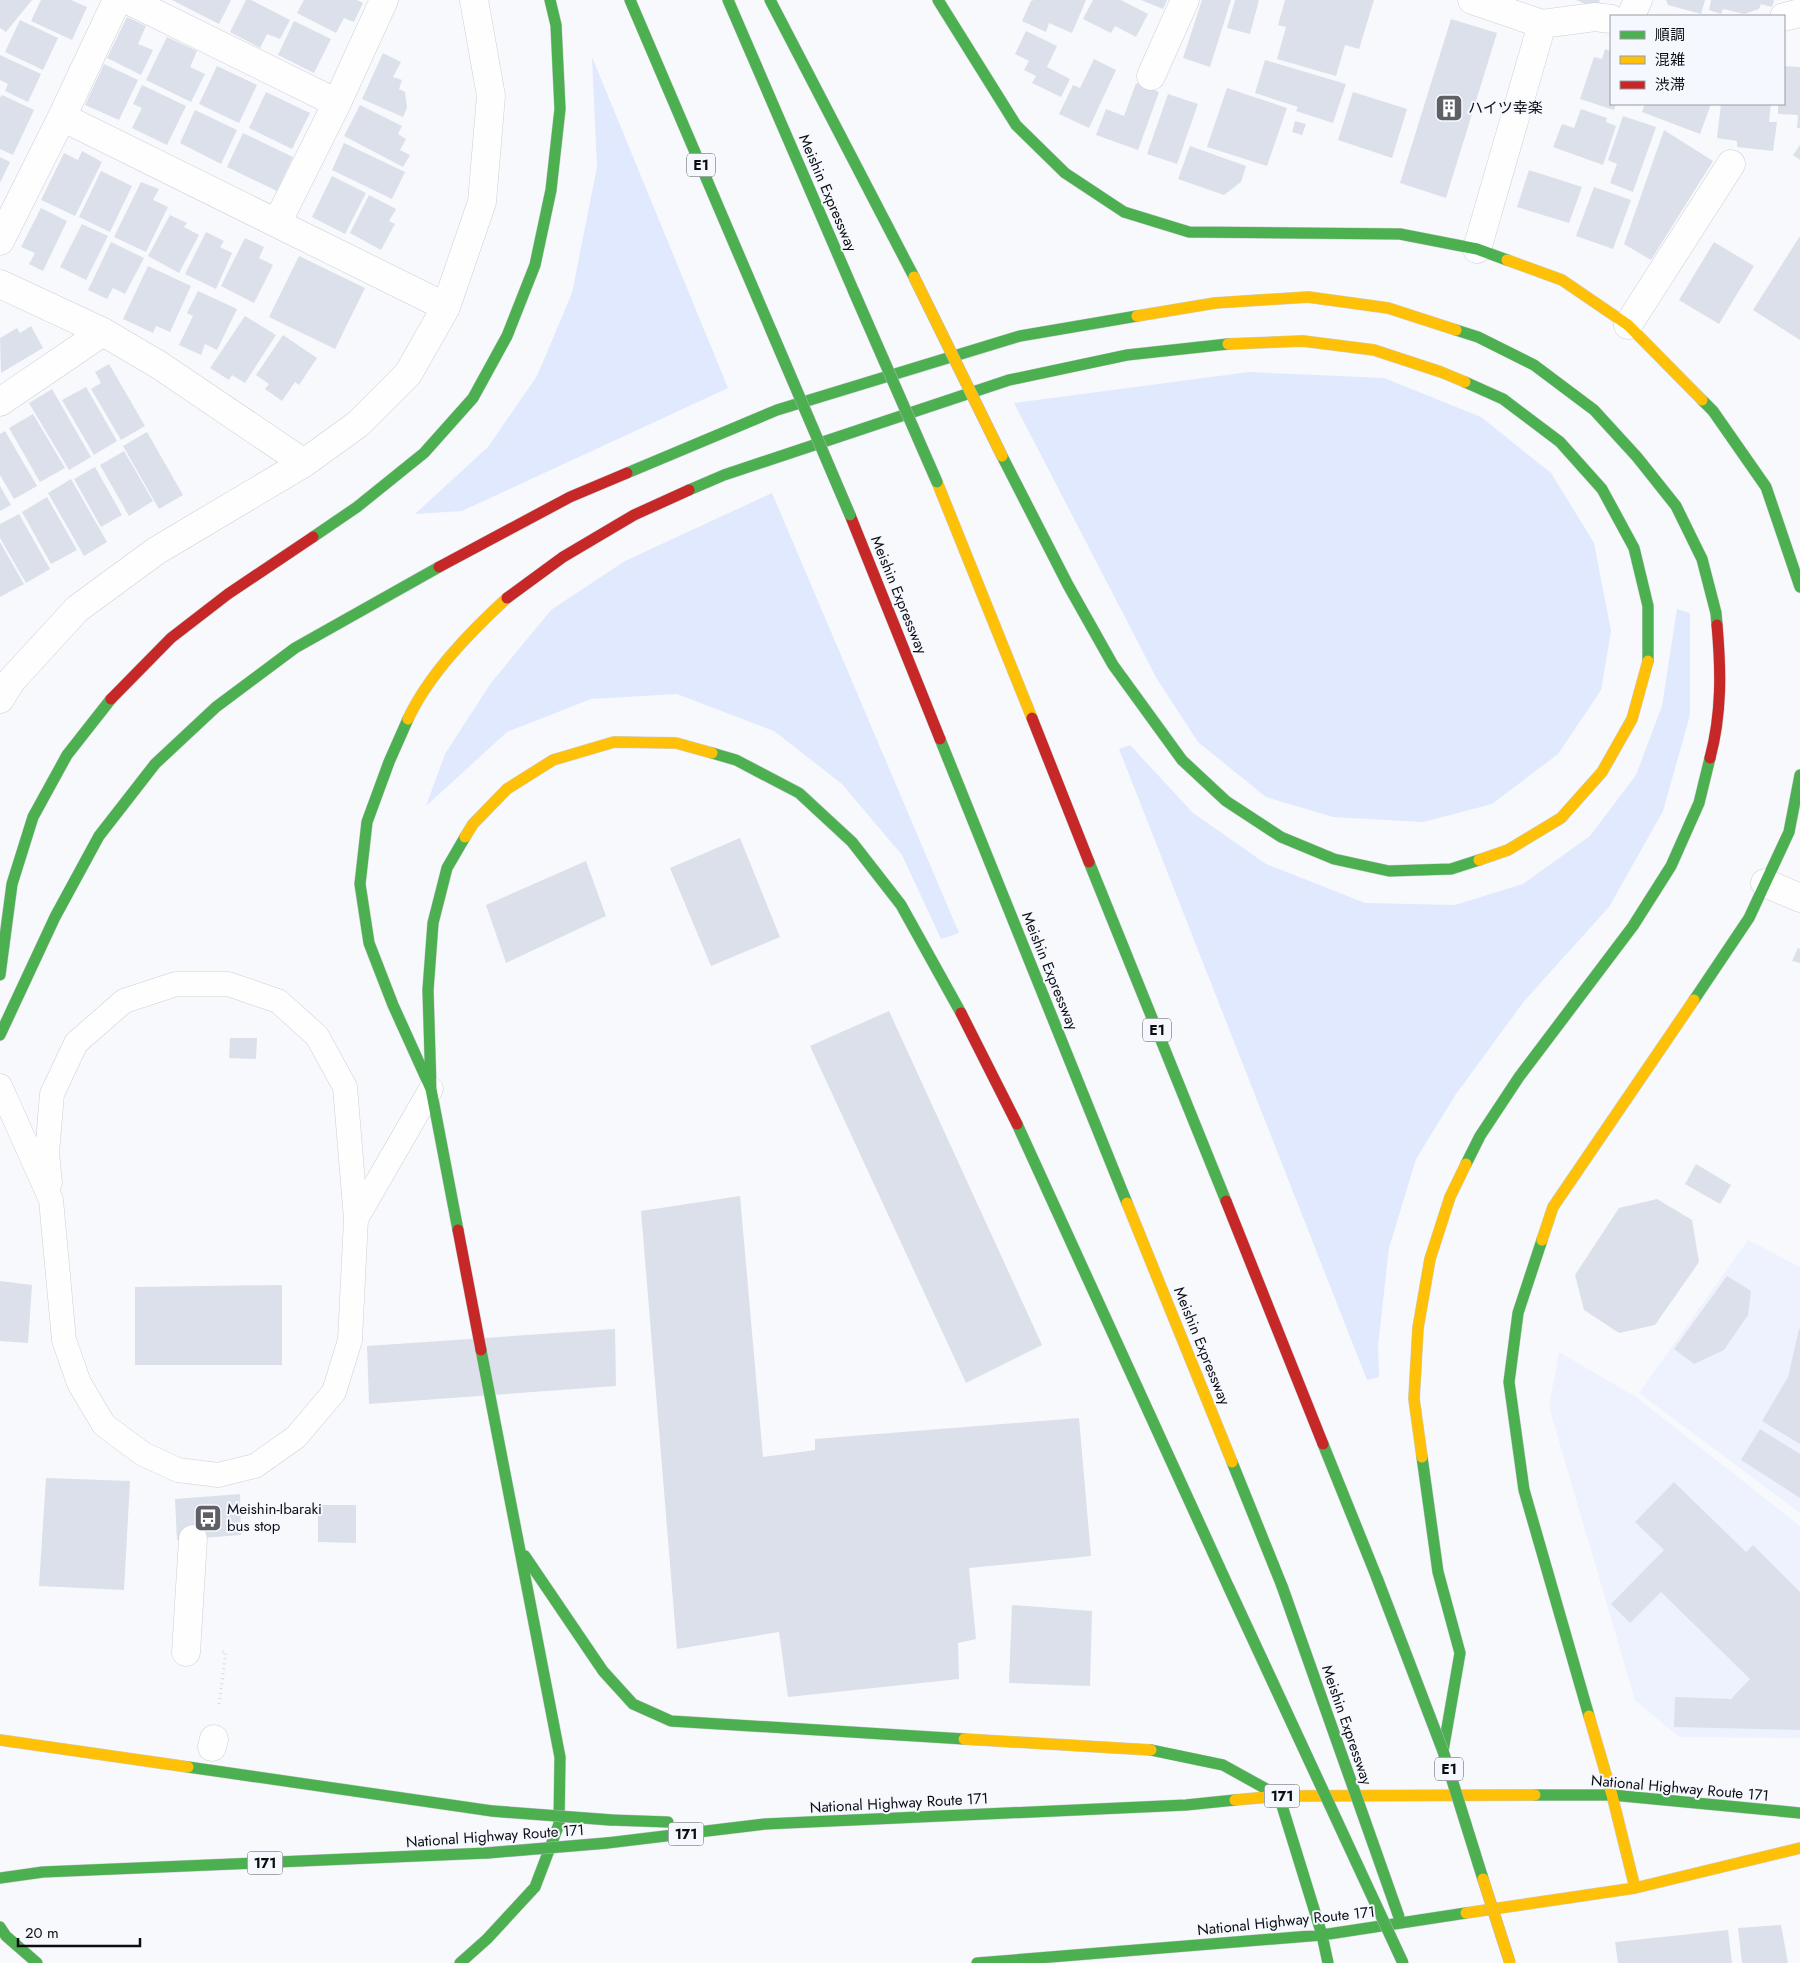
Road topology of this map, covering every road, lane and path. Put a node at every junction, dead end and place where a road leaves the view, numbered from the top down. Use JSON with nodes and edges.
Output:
{"nodes":[{"id":1,"x":117,"y":0,"type":"edge"},
{"id":2,"x":128,"y":0,"type":"edge"},
{"id":3,"x":384,"y":0,"type":"edge"},
{"id":4,"x":474,"y":0,"type":"edge"},
{"id":5,"x":550,"y":0,"type":"edge"},
{"id":6,"x":630,"y":0,"type":"edge"},
{"id":7,"x":728,"y":0,"type":"edge"},
{"id":8,"x":770,"y":0,"type":"edge"},
{"id":9,"x":938,"y":0,"type":"edge"},
{"id":10,"x":1185,"y":0,"type":"edge"},
{"id":11,"x":1472,"y":0,"type":"edge"},
{"id":12,"x":1638,"y":0,"type":"edge"},
{"id":13,"x":1800,"y":13,"type":"edge"},
{"id":14,"x":1631,"y":15,"type":"edge"},
{"id":15,"x":1785,"y":17,"type":"edge"},
{"id":16,"x":1610,"y":19,"type":"edge"},
{"id":17,"x":1542,"y":24,"type":"junction"},
{"id":18,"x":1151,"y":76,"type":"dead end"},
{"id":19,"x":337,"y":103,"type":"junction"},
{"id":20,"x":62,"y":117,"type":"junction"},
{"id":21,"x":1731,"y":164,"type":"dead end"},
{"id":22,"x":277,"y":223,"type":"junction"},
{"id":23,"x":0,"y":241,"type":"edge"},
{"id":24,"x":1477,"y":249,"type":"junction"},
{"id":25,"x":0,"y":284,"type":"edge"},
{"id":26,"x":446,"y":307,"type":"junction"},
{"id":27,"x":1628,"y":325,"type":"junction"},
{"id":28,"x":103,"y":332,"type":"junction"},
{"id":29,"x":0,"y":402,"type":"edge"},
{"id":30,"x":304,"y":463,"type":"junction"},
{"id":31,"x":1800,"y":587,"type":"edge"},
{"id":32,"x":0,"y":700,"type":"edge"},
{"id":33,"x":1800,"y":775,"type":"edge"},
{"id":34,"x":1765,"y":883,"type":"junction"},
{"id":35,"x":1800,"y":898,"type":"edge"},
{"id":36,"x":0,"y":975,"type":"edge"},
{"id":37,"x":0,"y":1035,"type":"edge"},
{"id":38,"x":0,"y":1086,"type":"edge"},
{"id":39,"x":431,"y":1089,"type":"junction"},
{"id":40,"x":51,"y":1200,"type":"junction"},
{"id":41,"x":356,"y":1219,"type":"junction"},
{"id":42,"x":193,"y":1539,"type":"dead end"},
{"id":43,"x":519,"y":1546,"type":"junction"},
{"id":44,"x":186,"y":1652,"type":"joint"},
{"id":45,"x":0,"y":1740,"type":"edge"},
{"id":46,"x":213,"y":1743,"type":"dead end"},
{"id":47,"x":1443,"y":1751,"type":"junction"},
{"id":48,"x":1612,"y":1795,"type":"junction"},
{"id":49,"x":1279,"y":1796,"type":"junction"},
{"id":50,"x":1800,"y":1813,"type":"edge"},
{"id":51,"x":765,"y":1824,"type":"junction"},
{"id":52,"x":1800,"y":1848,"type":"edge"},
{"id":53,"x":0,"y":1878,"type":"edge"},
{"id":54,"x":1635,"y":1888,"type":"junction"},
{"id":55,"x":0,"y":1927,"type":"edge"},
{"id":56,"x":1322,"y":1935,"type":"junction"},
{"id":57,"x":1405,"y":1935,"type":"dead end"},
{"id":58,"x":37,"y":1963,"type":"edge"},
{"id":59,"x":460,"y":1963,"type":"edge"},
{"id":60,"x":977,"y":1963,"type":"edge"},
{"id":61,"x":1328,"y":1963,"type":"edge"},
{"id":62,"x":1404,"y":1963,"type":"edge"},
{"id":63,"x":1510,"y":1963,"type":"edge"}],
"edges":[{"from":1,"to":20,"type":"street"},
{"from":2,"to":19,"type":"street"},
{"from":3,"to":19,"type":"street"},
{"from":4,"to":26,"type":"street"},
{"from":5,"to":36,"type":"main road"},
{"from":6,"to":57,"type":"main road","name":"Meishin Expressway","number":"E1","bridge":true},
{"from":7,"to":47,"type":"main road","name":"Meishin Expressway","number":"E1","bridge":true},
{"from":8,"to":39,"type":"main road","bridge":true},
{"from":9,"to":24,"type":"main road"},
{"from":10,"to":18,"type":"street"},
{"from":11,"to":17,"type":"street"},
{"from":12,"to":14,"type":"street"},
{"from":13,"to":15,"type":"street"},
{"from":16,"to":17,"type":"street"},
{"from":17,"to":24,"type":"street"},
{"from":19,"to":22,"type":"street"},
{"from":20,"to":22,"type":"street"},
{"from":20,"to":23,"type":"street"},
{"from":21,"to":27,"type":"street"},
{"from":22,"to":26,"type":"street"},
{"from":24,"to":27,"type":"main road"},
{"from":25,"to":28,"type":"street"},
{"from":26,"to":30,"type":"street"},
{"from":27,"to":31,"type":"main road"},
{"from":28,"to":29,"type":"street"},
{"from":28,"to":30,"type":"street"},
{"from":30,"to":32,"type":"street"},
{"from":33,"to":34,"type":"main road"},
{"from":34,"to":35,"type":"street"},
{"from":34,"to":48,"type":"main road"},
{"from":37,"to":47,"type":"main road"},
{"from":38,"to":40,"type":"lane"},
{"from":39,"to":41,"type":"lane"},
{"from":39,"to":43,"type":"main road"},
{"from":39,"to":62,"type":"main road","bridge":true},
{"from":40,"to":41,"type":"lane"},
{"from":40,"to":41,"type":"lane"},
{"from":42,"to":44,"type":"street"},
{"from":43,"to":49,"type":"main road"},
{"from":43,"to":59,"type":"main road"},
{"from":44,"to":46,"type":"path"},
{"from":45,"to":51,"type":"main road","bridge":true},
{"from":47,"to":63,"type":"main road","name":"Meishin Expressway","number":"E1","bridge":true},
{"from":48,"to":49,"type":"main road","name":"National Highway Route 171","number":"171"},
{"from":48,"to":50,"type":"main road","name":"National Highway Route 171","number":"171"},
{"from":48,"to":54,"type":"main road"},
{"from":49,"to":51,"type":"main road","name":"National Highway Route 171","number":"171"},
{"from":49,"to":56,"type":"main road"},
{"from":51,"to":53,"type":"main road","name":"National Highway Route 171","number":"171","bridge":true},
{"from":52,"to":54,"type":"main road","name":"National Highway Route 171"},
{"from":54,"to":56,"type":"main road","name":"National Highway Route 171"},
{"from":55,"to":58,"type":"main road"},
{"from":56,"to":60,"type":"main road","name":"National Highway Route 171"},
{"from":56,"to":61,"type":"main road"}]}
